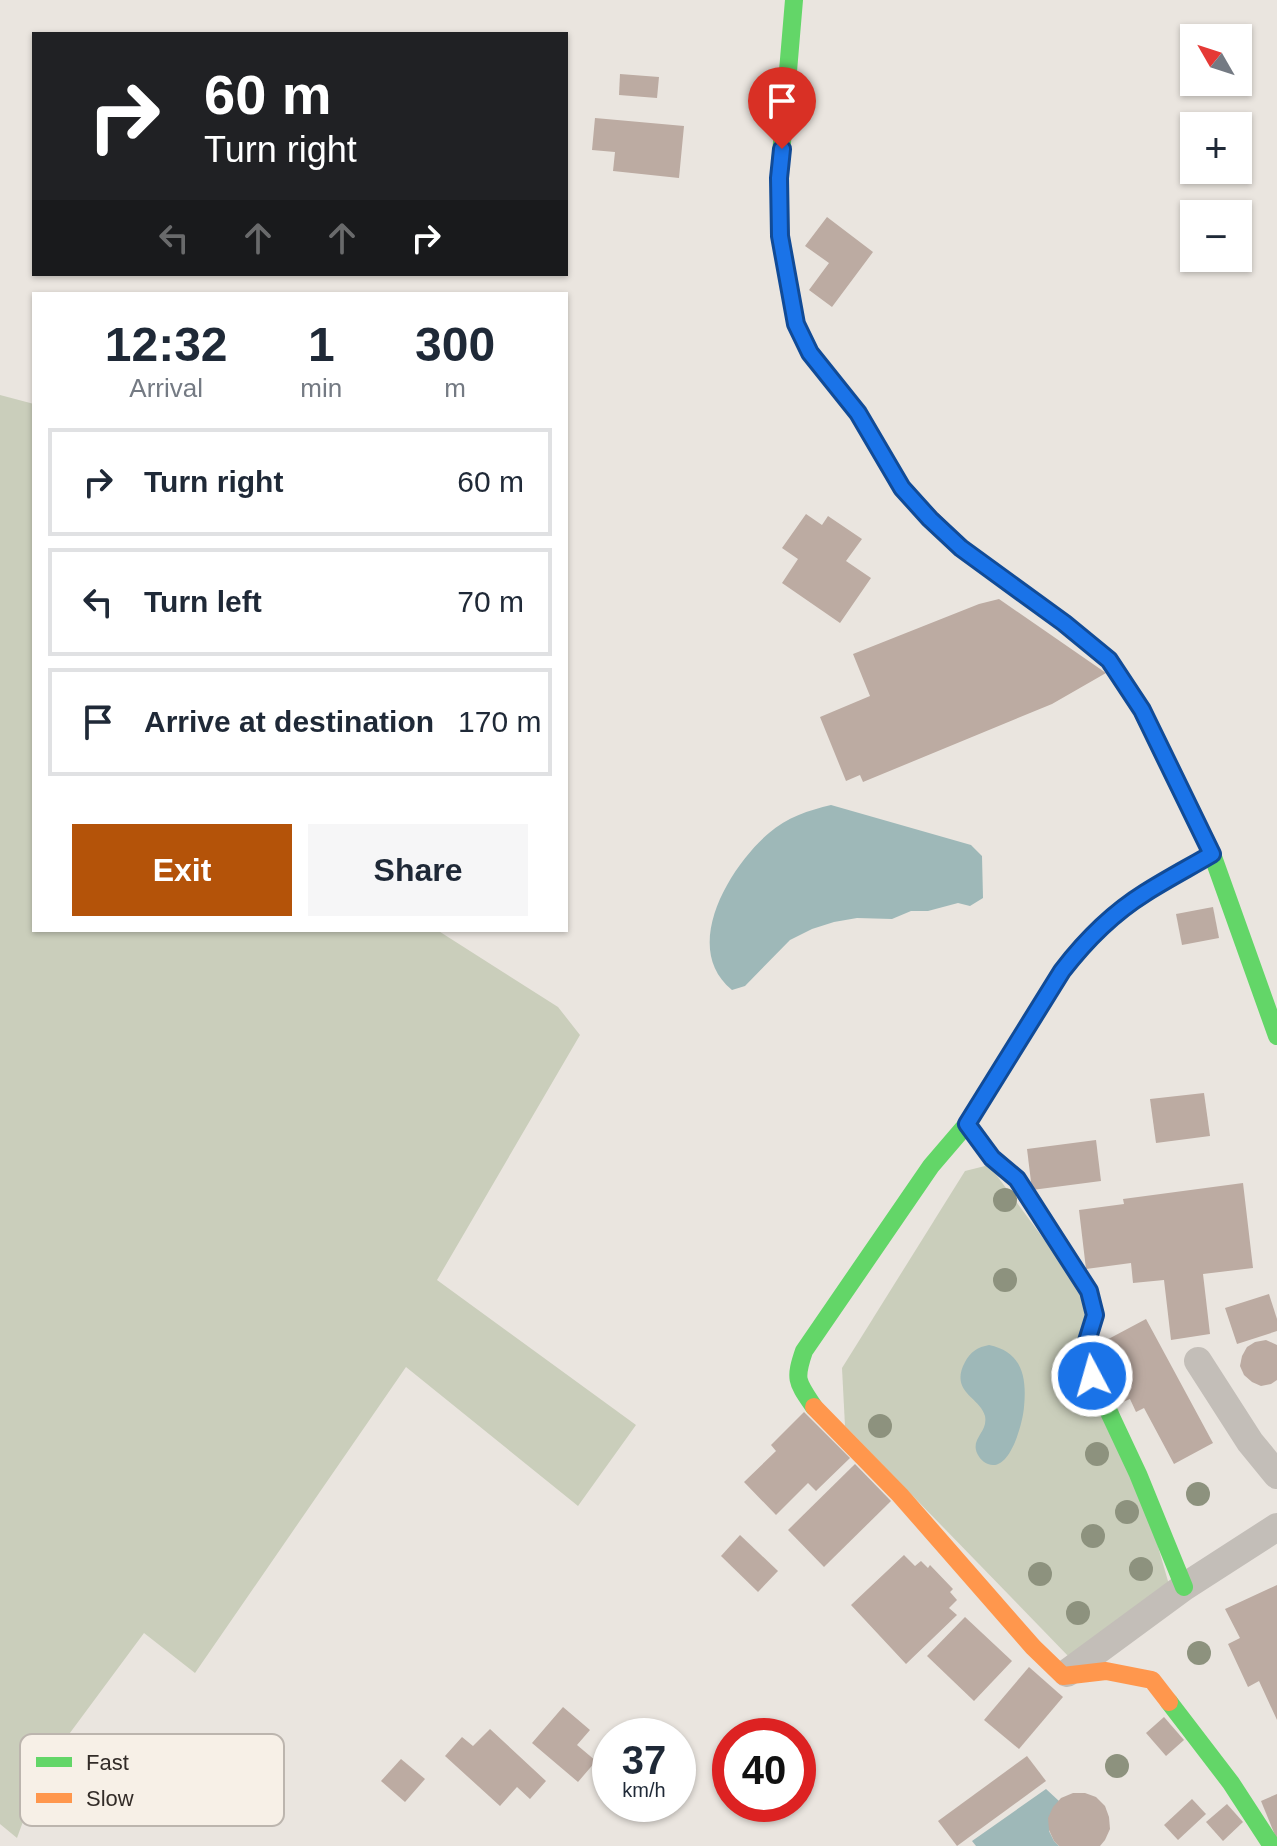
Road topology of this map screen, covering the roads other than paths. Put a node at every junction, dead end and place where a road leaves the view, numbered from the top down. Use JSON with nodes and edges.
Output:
{"nodes":[{"id":1,"x":794,"y":0,"type":"edge"},
{"id":2,"x":1212,"y":854,"type":"junction"},
{"id":3,"x":1277,"y":1036,"type":"edge"},
{"id":4,"x":967,"y":1124,"type":"junction"},
{"id":5,"x":1198,"y":1361,"type":"dead end"},
{"id":6,"x":1277,"y":1475,"type":"edge"},
{"id":7,"x":1277,"y":1527,"type":"edge"},
{"id":8,"x":1184,"y":1587,"type":"junction"},
{"id":9,"x":1063,"y":1676,"type":"junction"},
{"id":10,"x":1272,"y":1846,"type":"edge"}],
"edges":[{"from":1,"to":2,"type":"street"},
{"from":2,"to":3,"type":"street"},
{"from":2,"to":4,"type":"street"},
{"from":4,"to":8,"type":"street"},
{"from":4,"to":9,"type":"street"},
{"from":5,"to":6,"type":"street"},
{"from":7,"to":8,"type":"street"},
{"from":8,"to":9,"type":"street"},
{"from":9,"to":10,"type":"street"}]}
